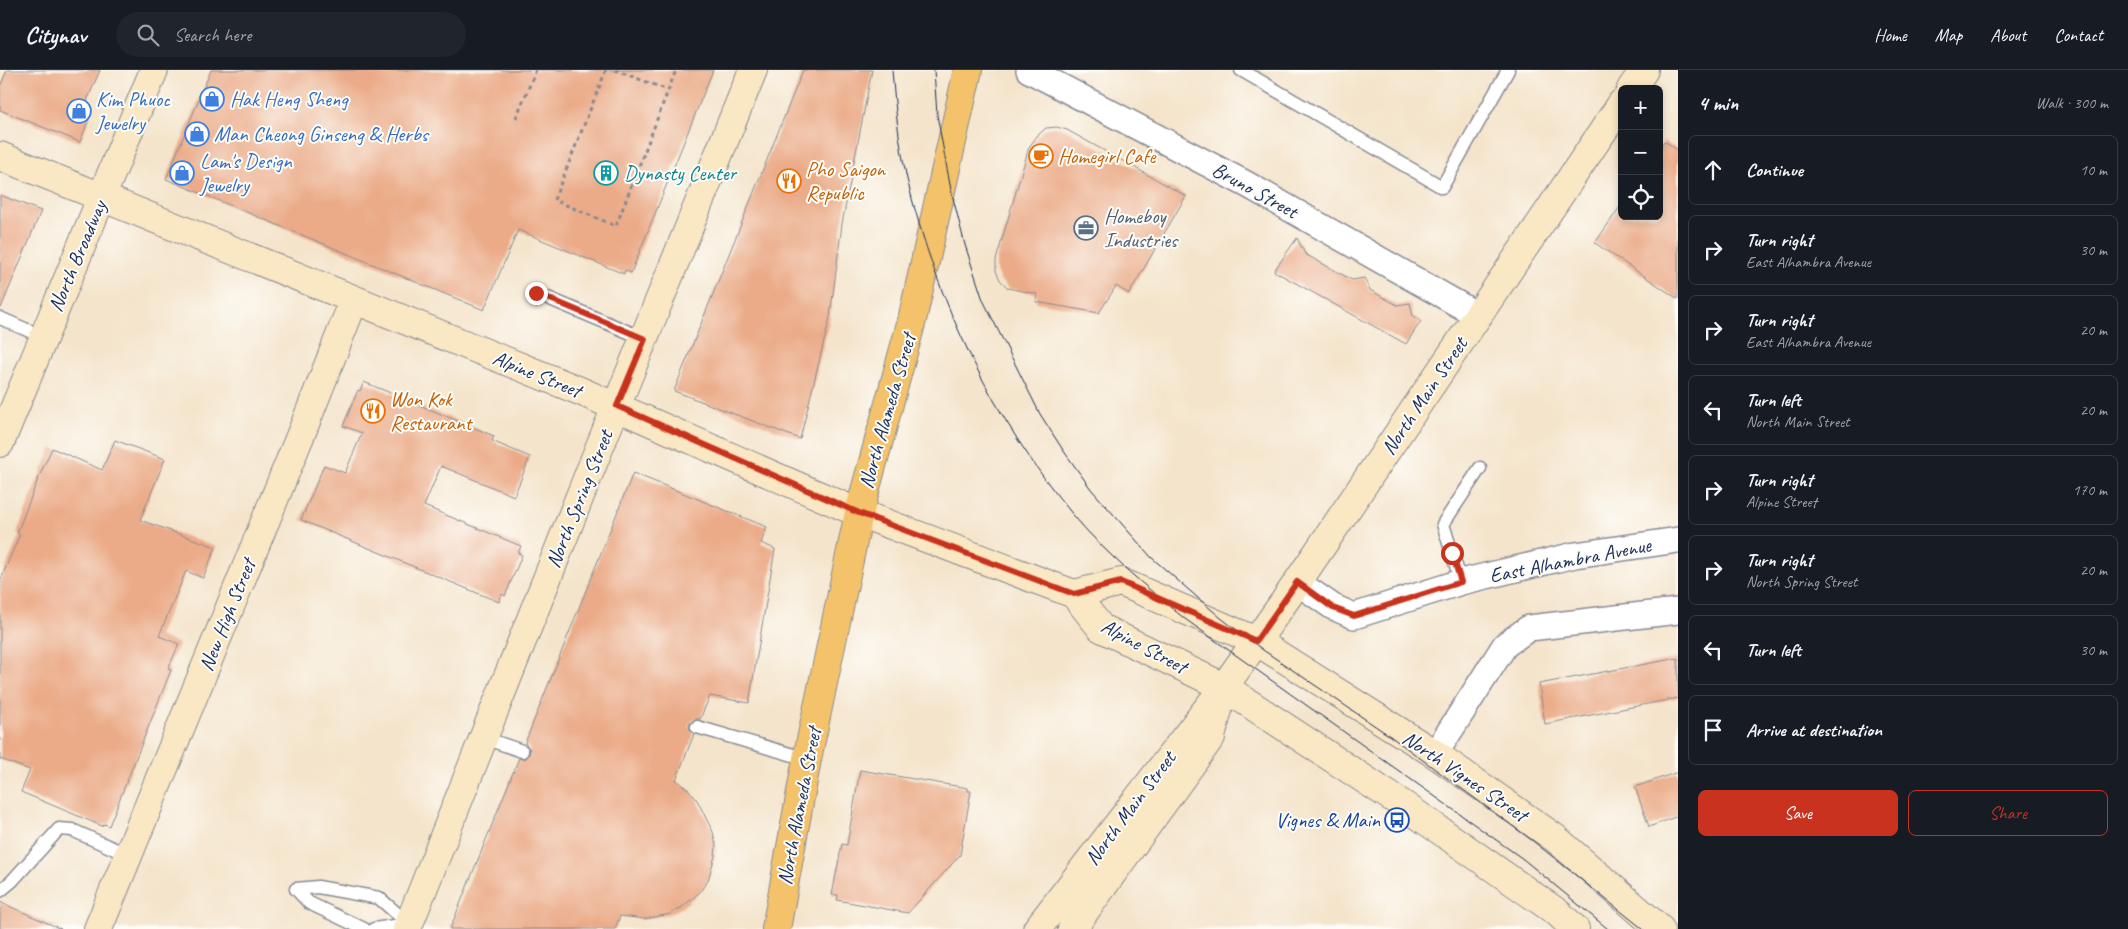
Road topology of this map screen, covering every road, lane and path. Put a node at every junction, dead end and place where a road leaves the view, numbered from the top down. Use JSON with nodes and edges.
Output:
{"nodes":[{"id":1,"x":154,"y":70,"type":"edge"},
{"id":2,"x":536,"y":70,"type":"edge"},
{"id":3,"x":606,"y":70,"type":"edge"},
{"id":4,"x":615,"y":70,"type":"edge"},
{"id":5,"x":676,"y":70,"type":"edge"},
{"id":6,"x":753,"y":70,"type":"edge"},
{"id":7,"x":968,"y":70,"type":"edge"},
{"id":8,"x":1029,"y":70,"type":"edge"},
{"id":9,"x":1241,"y":70,"type":"edge"},
{"id":10,"x":1508,"y":70,"type":"edge"},
{"id":11,"x":1644,"y":70,"type":"edge"},
{"id":12,"x":1634,"y":85,"type":"edge"},
{"id":13,"x":668,"y":90,"type":"junction"},
{"id":14,"x":1618,"y":109,"type":"edge"},
{"id":15,"x":516,"y":118,"type":"dead end"},
{"id":16,"x":0,"y":156,"type":"edge"},
{"id":17,"x":101,"y":198,"type":"junction"},
{"id":18,"x":536,"y":293,"type":"dead end"},
{"id":19,"x":354,"y":300,"type":"junction"},
{"id":20,"x":1479,"y":316,"type":"junction"},
{"id":21,"x":0,"y":318,"type":"edge"},
{"id":22,"x":43,"y":337,"type":"junction"},
{"id":23,"x":645,"y":339,"type":"junction"},
{"id":24,"x":617,"y":406,"type":"junction"},
{"id":25,"x":1,"y":437,"type":"edge"},
{"id":26,"x":1480,"y":468,"type":"dead end"},
{"id":27,"x":859,"y":513,"type":"junction"},
{"id":28,"x":1678,"y":540,"type":"edge"},
{"id":29,"x":1297,"y":582,"type":"junction"},
{"id":30,"x":1461,"y":582,"type":"junction"},
{"id":31,"x":1074,"y":594,"type":"junction"},
{"id":32,"x":1678,"y":611,"type":"edge"},
{"id":33,"x":1256,"y":641,"type":"junction"},
{"id":34,"x":1224,"y":687,"type":"junction"},
{"id":35,"x":697,"y":727,"type":"dead end"},
{"id":36,"x":484,"y":738,"type":"junction"},
{"id":37,"x":522,"y":751,"type":"dead end"},
{"id":38,"x":1435,"y":754,"type":"junction"},
{"id":39,"x":807,"y":759,"type":"junction"},
{"id":40,"x":128,"y":855,"type":"junction"},
{"id":41,"x":0,"y":891,"type":"edge"},
{"id":42,"x":408,"y":927,"type":"edge"},
{"id":43,"x":98,"y":929,"type":"edge"},
{"id":44,"x":364,"y":929,"type":"edge"},
{"id":45,"x":374,"y":929,"type":"edge"},
{"id":46,"x":776,"y":929,"type":"edge"},
{"id":47,"x":1037,"y":929,"type":"edge"},
{"id":48,"x":1072,"y":929,"type":"edge"},
{"id":49,"x":1575,"y":929,"type":"edge"},
{"id":50,"x":1660,"y":929,"type":"edge"}],
"edges":[{"from":1,"to":17,"type":"street","name":"North Broadway"},
{"from":2,"to":15,"type":"path"},
{"from":3,"to":13,"type":"path"},
{"from":4,"to":13,"type":"path"},
{"from":5,"to":13,"type":"path"},
{"from":6,"to":23,"type":"street","name":"North Spring Street"},
{"from":7,"to":27,"type":"main road","name":"North Alameda Street"},
{"from":8,"to":20,"type":"street","name":"Bruno Street"},
{"from":9,"to":10,"type":"lane"},
{"from":11,"to":12,"type":"street"},
{"from":14,"to":20,"type":"street","name":"North Main Street"},
{"from":16,"to":17,"type":"street","name":"Alpine Street"},
{"from":17,"to":19,"type":"street","name":"Alpine Street"},
{"from":17,"to":22,"type":"street","name":"North Broadway"},
{"from":18,"to":23,"type":"lane"},
{"from":19,"to":24,"type":"street","name":"Alpine Street"},
{"from":19,"to":40,"type":"street","name":"New High Street"},
{"from":20,"to":29,"type":"street","name":"North Main Street"},
{"from":21,"to":22,"type":"lane"},
{"from":22,"to":25,"type":"street","name":"North Broadway"},
{"from":23,"to":24,"type":"street","name":"North Spring Street"},
{"from":24,"to":27,"type":"street","name":"Alpine Street"},
{"from":24,"to":36,"type":"street","name":"North Spring Street"},
{"from":26,"to":30,"type":"lane"},
{"from":27,"to":31,"type":"street","name":"Alpine Street"},
{"from":27,"to":39,"type":"main road","name":"North Alameda Street"},
{"from":28,"to":30,"type":"street","name":"East Alhambra Avenue"},
{"from":29,"to":30,"type":"street","name":"East Alhambra Avenue"},
{"from":29,"to":33,"type":"street","name":"North Main Street"},
{"from":31,"to":33,"type":"street","name":"Alpine Street"},
{"from":31,"to":34,"type":"street","name":"Alpine Street"},
{"from":32,"to":38,"type":"street"},
{"from":33,"to":34,"type":"street","name":"North Main Street"},
{"from":33,"to":38,"type":"street","name":"North Vignes Street"},
{"from":34,"to":47,"type":"street","name":"North Main Street"},
{"from":34,"to":48,"type":"street","name":"North Main Street"},
{"from":34,"to":49,"type":"street"},
{"from":35,"to":39,"type":"lane"},
{"from":36,"to":37,"type":"lane"},
{"from":36,"to":42,"type":"street","name":"North Spring Street"},
{"from":38,"to":50,"type":"street","name":"North Vignes Street"},
{"from":39,"to":46,"type":"main road","name":"North Alameda Street"},
{"from":40,"to":41,"type":"lane"},
{"from":40,"to":43,"type":"street","name":"New High Street"},
{"from":42,"to":44,"type":"lane"},
{"from":42,"to":45,"type":"lane"}]}
